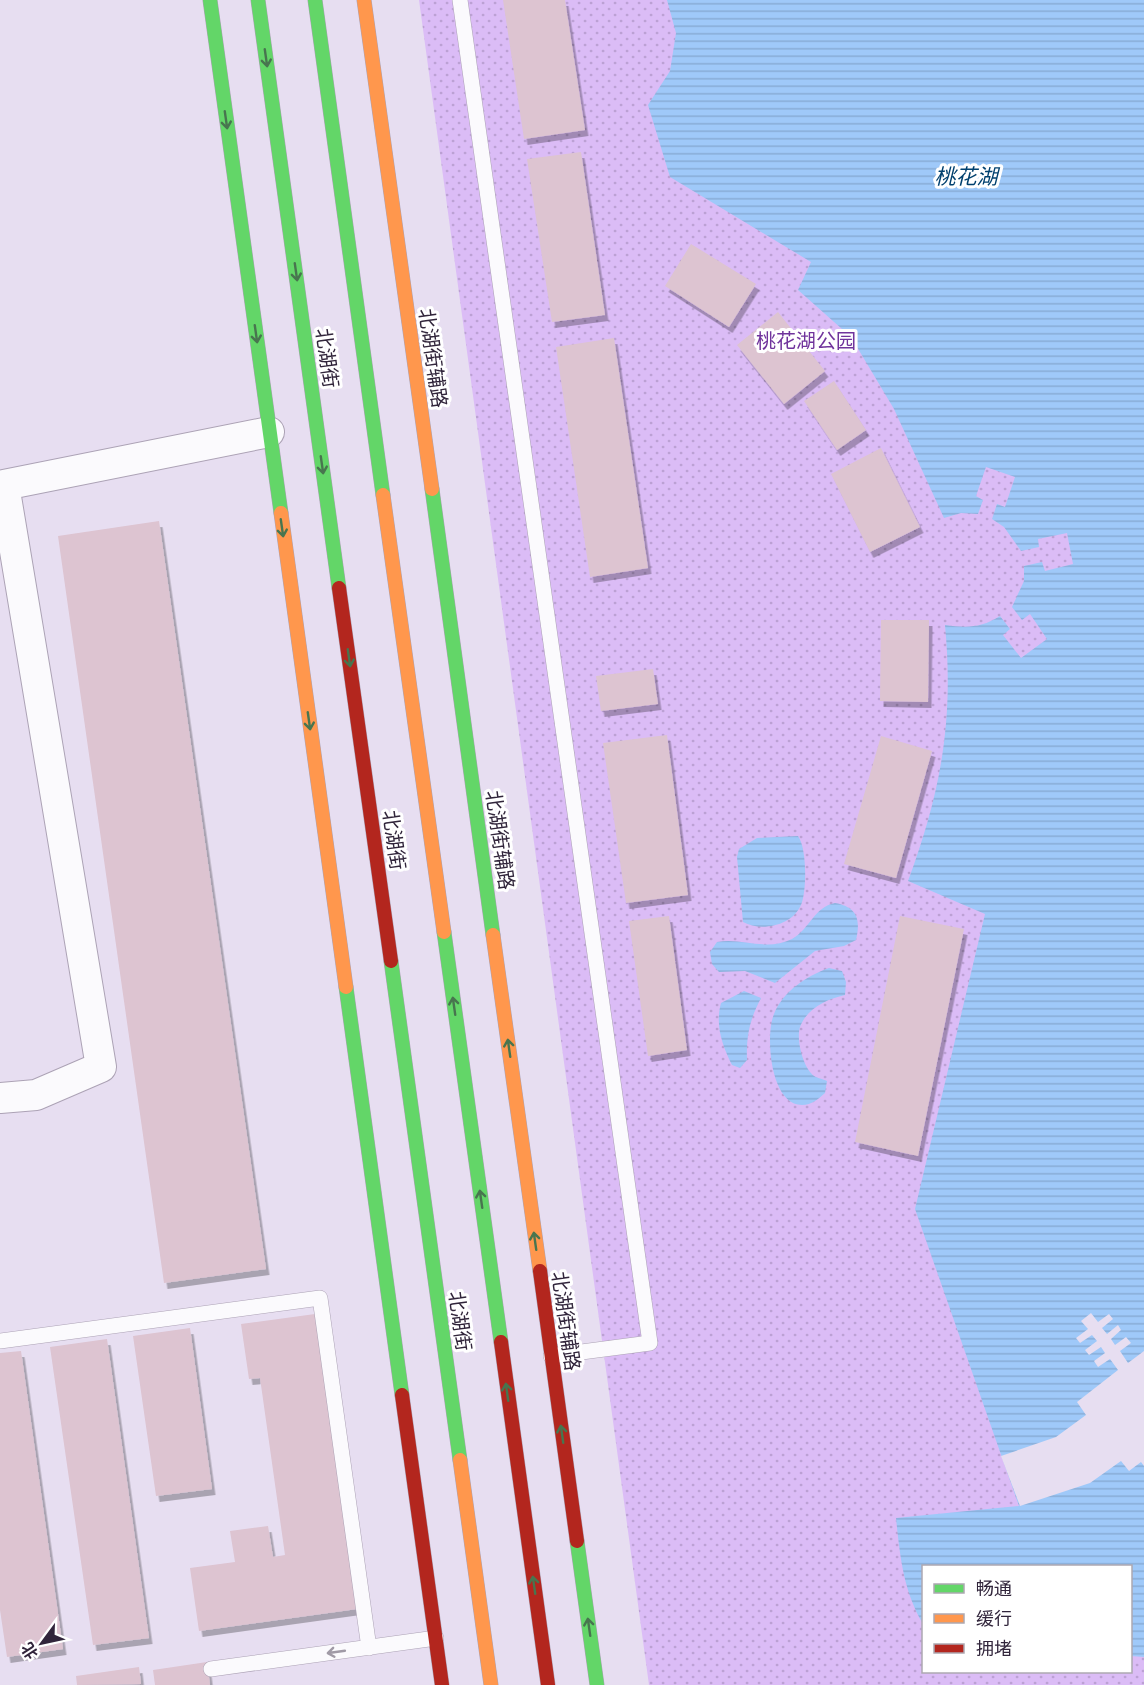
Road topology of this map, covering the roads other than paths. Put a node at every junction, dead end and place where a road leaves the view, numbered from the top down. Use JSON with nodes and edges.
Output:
{"nodes":[{"id":1,"x":210,"y":0,"type":"edge"},
{"id":2,"x":258,"y":0,"type":"edge"},
{"id":3,"x":315,"y":0,"type":"edge"},
{"id":4,"x":364,"y":0,"type":"edge"},
{"id":5,"x":460,"y":0,"type":"edge"},
{"id":6,"x":291,"y":241,"type":"junction"},
{"id":7,"x":243,"y":245,"type":"junction"},
{"id":8,"x":269,"y":432,"type":"junction"},
{"id":9,"x":366,"y":780,"type":"junction"},
{"id":10,"x":318,"y":788,"type":"junction"},
{"id":11,"x":0,"y":1098,"type":"edge"},
{"id":12,"x":0,"y":1341,"type":"edge"},
{"id":13,"x":551,"y":1356,"type":"junction"},
{"id":14,"x":436,"y":1638,"type":"junction"},
{"id":15,"x":369,"y":1648,"type":"junction"},
{"id":16,"x":211,"y":1669,"type":"dead end"},
{"id":17,"x":442,"y":1685,"type":"edge"},
{"id":18,"x":491,"y":1685,"type":"edge"},
{"id":19,"x":548,"y":1685,"type":"edge"},
{"id":20,"x":597,"y":1685,"type":"edge"}],
"edges":[{"from":1,"to":7,"type":"main road","one_way":true},
{"from":2,"to":6,"type":"main road","name":"北湖街","one_way":true},
{"from":19,"to":3,"type":"main road","name":"北湖街","one_way":true},
{"from":13,"to":4,"type":"main road","name":"北湖街辅路","one_way":true},
{"from":5,"to":13,"type":"lane"},
{"from":6,"to":7,"type":"main road"},
{"from":6,"to":9,"type":"main road","name":"北湖街","one_way":true},
{"from":7,"to":8,"type":"main road","one_way":true},
{"from":8,"to":10,"type":"main road","one_way":true},
{"from":8,"to":11,"type":"street"},
{"from":9,"to":10,"type":"main road"},
{"from":9,"to":18,"type":"main road","name":"北湖街"},
{"from":10,"to":14,"type":"main road"},
{"from":12,"to":15,"type":"lane"},
{"from":20,"to":13,"type":"main road","name":"北湖街辅路","one_way":true},
{"from":14,"to":15,"type":"lane"},
{"from":14,"to":17,"type":"main road"},
{"from":15,"to":16,"type":"lane","one_way":true}]}
